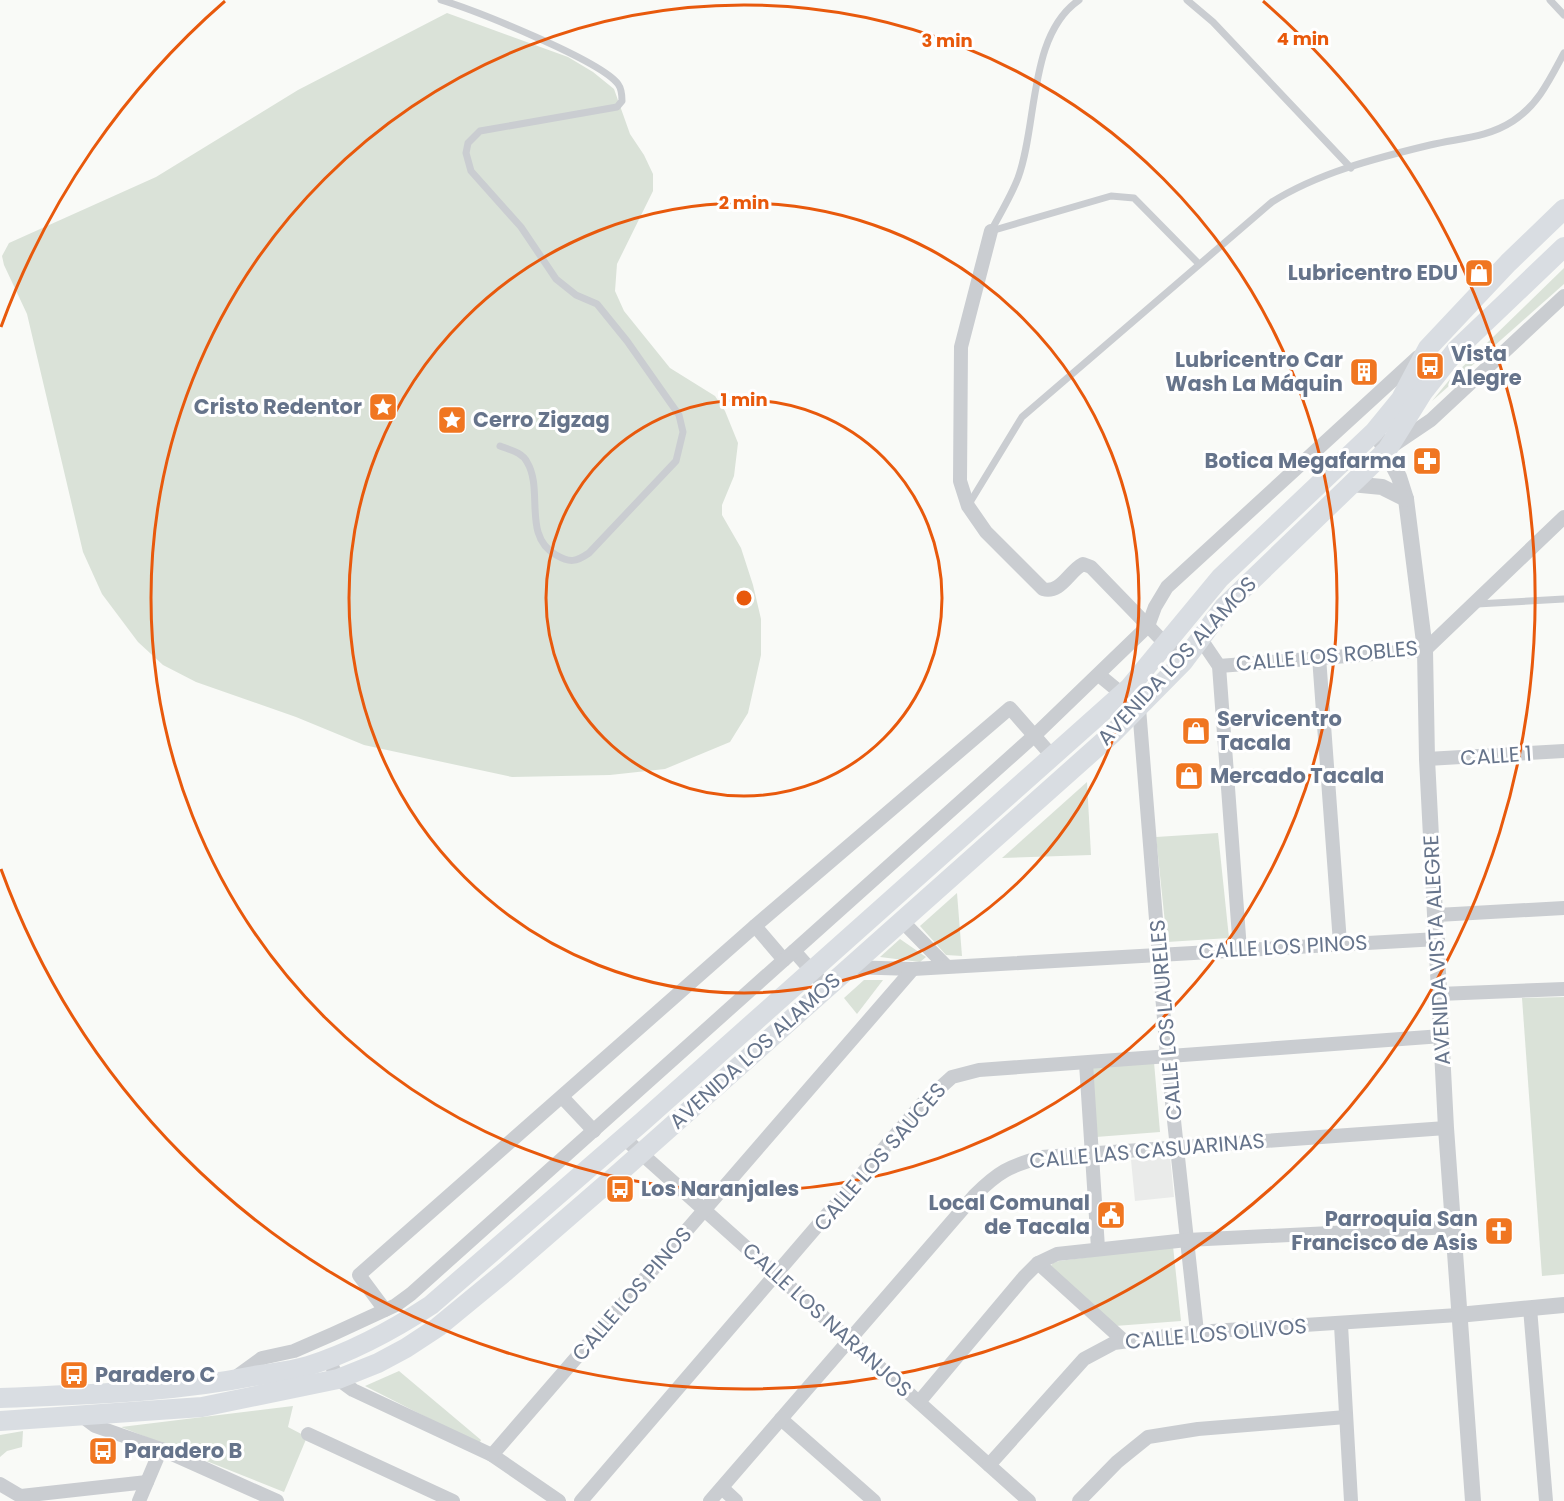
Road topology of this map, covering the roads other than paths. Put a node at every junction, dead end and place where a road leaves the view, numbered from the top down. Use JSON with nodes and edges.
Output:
{"nodes":[{"id":1,"x":441,"y":0,"type":"edge"},
{"id":2,"x":1079,"y":0,"type":"edge"},
{"id":3,"x":1187,"y":0,"type":"edge"},
{"id":4,"x":1550,"y":0,"type":"edge"},
{"id":5,"x":1564,"y":15,"type":"edge"},
{"id":6,"x":1564,"y":53,"type":"edge"},
{"id":7,"x":1351,"y":168,"type":"junction"},
{"id":8,"x":1564,"y":209,"type":"edge"},
{"id":9,"x":991,"y":231,"type":"junction"},
{"id":10,"x":1564,"y":247,"type":"edge"},
{"id":11,"x":1199,"y":264,"type":"junction"},
{"id":12,"x":1564,"y":296,"type":"edge"},
{"id":13,"x":1428,"y":348,"type":"junction"},
{"id":14,"x":1359,"y":413,"type":"junction"},
{"id":15,"x":1374,"y":432,"type":"junction"},
{"id":16,"x":500,"y":446,"type":"dead end"},
{"id":17,"x":1387,"y":450,"type":"junction"},
{"id":18,"x":1351,"y":484,"type":"junction"},
{"id":19,"x":1406,"y":499,"type":"junction"},
{"id":20,"x":968,"y":506,"type":"junction"},
{"id":21,"x":1564,"y":517,"type":"edge"},
{"id":22,"x":1564,"y":599,"type":"edge"},
{"id":23,"x":1474,"y":604,"type":"junction"},
{"id":24,"x":1148,"y":626,"type":"junction"},
{"id":25,"x":1200,"y":638,"type":"junction"},
{"id":26,"x":1166,"y":645,"type":"junction"},
{"id":27,"x":1425,"y":650,"type":"junction"},
{"id":28,"x":1319,"y":657,"type":"junction"},
{"id":29,"x":1183,"y":662,"type":"junction"},
{"id":30,"x":1219,"y":666,"type":"junction"},
{"id":31,"x":1099,"y":675,"type":"junction"},
{"id":32,"x":1122,"y":694,"type":"junction"},
{"id":33,"x":1139,"y":708,"type":"junction"},
{"id":34,"x":1035,"y":735,"type":"junction"},
{"id":35,"x":1564,"y":751,"type":"edge"},
{"id":36,"x":1053,"y":757,"type":"junction"},
{"id":37,"x":1427,"y":759,"type":"junction"},
{"id":38,"x":1564,"y":908,"type":"edge"},
{"id":39,"x":1437,"y":915,"type":"junction"},
{"id":40,"x":901,"y":920,"type":"junction"},
{"id":41,"x":756,"y":926,"type":"junction"},
{"id":42,"x":1438,"y":939,"type":"junction"},
{"id":43,"x":1340,"y":943,"type":"junction"},
{"id":44,"x":1240,"y":950,"type":"junction"},
{"id":45,"x":1160,"y":953,"type":"junction"},
{"id":46,"x":789,"y":956,"type":"junction"},
{"id":47,"x":946,"y":966,"type":"junction"},
{"id":48,"x":848,"y":967,"type":"junction"},
{"id":49,"x":913,"y":969,"type":"junction"},
{"id":50,"x":812,"y":971,"type":"junction"},
{"id":51,"x":826,"y":987,"type":"junction"},
{"id":52,"x":1564,"y":989,"type":"edge"},
{"id":53,"x":1440,"y":994,"type":"junction"},
{"id":54,"x":1442,"y":1036,"type":"junction"},
{"id":55,"x":1167,"y":1056,"type":"junction"},
{"id":56,"x":1086,"y":1063,"type":"junction"},
{"id":57,"x":562,"y":1097,"type":"junction"},
{"id":58,"x":1446,"y":1128,"type":"junction"},
{"id":59,"x":594,"y":1131,"type":"junction"},
{"id":60,"x":624,"y":1138,"type":"junction"},
{"id":61,"x":1178,"y":1146,"type":"junction"},
{"id":62,"x":1092,"y":1153,"type":"junction"},
{"id":63,"x":641,"y":1154,"type":"junction"},
{"id":64,"x":705,"y":1211,"type":"junction"},
{"id":65,"x":1452,"y":1227,"type":"junction"},
{"id":66,"x":1187,"y":1240,"type":"junction"},
{"id":67,"x":1098,"y":1248,"type":"junction"},
{"id":68,"x":1038,"y":1263,"type":"junction"},
{"id":69,"x":777,"y":1275,"type":"junction"},
{"id":70,"x":1564,"y":1305,"type":"edge"},
{"id":71,"x":1530,"y":1308,"type":"junction"},
{"id":72,"x":385,"y":1310,"type":"junction"},
{"id":73,"x":1458,"y":1315,"type":"junction"},
{"id":74,"x":1341,"y":1325,"type":"junction"},
{"id":75,"x":1197,"y":1332,"type":"junction"},
{"id":76,"x":849,"y":1340,"type":"junction"},
{"id":77,"x":1124,"y":1341,"type":"junction"},
{"id":78,"x":328,"y":1358,"type":"junction"},
{"id":79,"x":338,"y":1379,"type":"junction"},
{"id":80,"x":229,"y":1381,"type":"junction"},
{"id":81,"x":0,"y":1398,"type":"edge"},
{"id":82,"x":919,"y":1402,"type":"junction"},
{"id":83,"x":83,"y":1417,"type":"junction"},
{"id":84,"x":1346,"y":1417,"type":"junction"},
{"id":85,"x":781,"y":1419,"type":"junction"},
{"id":86,"x":0,"y":1421,"type":"edge"},
{"id":87,"x":308,"y":1434,"type":"dead end"},
{"id":88,"x":161,"y":1449,"type":"junction"},
{"id":89,"x":492,"y":1455,"type":"junction"},
{"id":90,"x":989,"y":1465,"type":"junction"},
{"id":91,"x":147,"y":1482,"type":"junction"},
{"id":92,"x":0,"y":1484,"type":"edge"},
{"id":93,"x":722,"y":1488,"type":"junction"},
{"id":94,"x":25,"y":1499,"type":"edge"},
{"id":95,"x":139,"y":1501,"type":"edge"},
{"id":96,"x":277,"y":1501,"type":"edge"},
{"id":97,"x":453,"y":1501,"type":"edge"},
{"id":98,"x":559,"y":1501,"type":"edge"},
{"id":99,"x":581,"y":1501,"type":"edge"},
{"id":100,"x":710,"y":1501,"type":"edge"},
{"id":101,"x":736,"y":1501,"type":"edge"},
{"id":102,"x":874,"y":1501,"type":"edge"},
{"id":103,"x":1029,"y":1501,"type":"edge"},
{"id":104,"x":1079,"y":1501,"type":"edge"},
{"id":105,"x":1351,"y":1501,"type":"edge"},
{"id":106,"x":1473,"y":1501,"type":"edge"},
{"id":107,"x":1546,"y":1501,"type":"edge"}],
"edges":[{"from":1,"to":16,"type":"lane"},
{"from":2,"to":9,"type":"lane"},
{"from":3,"to":7,"type":"lane"},
{"from":4,"to":5,"type":"lane"},
{"from":6,"to":7,"type":"lane"},
{"from":7,"to":11,"type":"lane"},
{"from":8,"to":13,"type":"main road","name":"AVENIDA LOS ALAMOS"},
{"from":9,"to":11,"type":"lane"},
{"from":9,"to":20,"type":"street"},
{"from":10,"to":17,"type":"main road","name":"AVENIDA LOS ALAMOS"},
{"from":11,"to":20,"type":"lane"},
{"from":12,"to":17,"type":"street"},
{"from":13,"to":14,"type":"street"},
{"from":13,"to":15,"type":"main road","name":"AVENIDA LOS ALAMOS"},
{"from":14,"to":15,"type":"street","name":"AVENIDA VISTA ALEGRE"},
{"from":14,"to":24,"type":"street"},
{"from":15,"to":17,"type":"street","name":"AVENIDA VISTA ALEGRE"},
{"from":15,"to":26,"type":"main road","name":"AVENIDA LOS ALAMOS"},
{"from":17,"to":18,"type":"main road","name":"AVENIDA LOS ALAMOS"},
{"from":17,"to":19,"type":"street","name":"AVENIDA VISTA ALEGRE"},
{"from":18,"to":19,"type":"street"},
{"from":18,"to":25,"type":"main road","name":"AVENIDA LOS ALAMOS"},
{"from":19,"to":27,"type":"street","name":"AVENIDA VISTA ALEGRE"},
{"from":20,"to":24,"type":"street"},
{"from":21,"to":23,"type":"street","name":"CALLE LOS ROBLES"},
{"from":22,"to":23,"type":"lane"},
{"from":23,"to":27,"type":"street","name":"CALLE LOS ROBLES"},
{"from":24,"to":26,"type":"street"},
{"from":24,"to":31,"type":"street"},
{"from":25,"to":29,"type":"main road","name":"AVENIDA LOS ALAMOS"},
{"from":25,"to":30,"type":"street"},
{"from":26,"to":29,"type":"street"},
{"from":26,"to":32,"type":"main road","name":"AVENIDA LOS ALAMOS"},
{"from":27,"to":28,"type":"street","name":"CALLE LOS ROBLES"},
{"from":27,"to":37,"type":"street","name":"AVENIDA VISTA ALEGRE"},
{"from":28,"to":30,"type":"street","name":"CALLE LOS ROBLES"},
{"from":28,"to":43,"type":"street"},
{"from":29,"to":33,"type":"main road","name":"AVENIDA LOS ALAMOS"},
{"from":30,"to":44,"type":"street"},
{"from":31,"to":32,"type":"street"},
{"from":31,"to":34,"type":"street"},
{"from":32,"to":33,"type":"street"},
{"from":32,"to":36,"type":"main road","name":"AVENIDA LOS ALAMOS"},
{"from":33,"to":40,"type":"main road","name":"AVENIDA LOS ALAMOS"},
{"from":33,"to":45,"type":"street","name":"CALLE LOS LAURELES"},
{"from":34,"to":36,"type":"street"},
{"from":34,"to":41,"type":"street"},
{"from":34,"to":46,"type":"street"},
{"from":35,"to":37,"type":"street","name":"CALLE 1"},
{"from":36,"to":50,"type":"main road","name":"AVENIDA LOS ALAMOS"},
{"from":37,"to":39,"type":"street","name":"AVENIDA VISTA ALEGRE"},
{"from":38,"to":39,"type":"street"},
{"from":39,"to":42,"type":"street","name":"AVENIDA VISTA ALEGRE"},
{"from":40,"to":47,"type":"street"},
{"from":40,"to":48,"type":"main road","name":"AVENIDA LOS ALAMOS"},
{"from":41,"to":46,"type":"street"},
{"from":41,"to":57,"type":"street"},
{"from":42,"to":43,"type":"street","name":"CALLE LOS PINOS"},
{"from":42,"to":53,"type":"street","name":"AVENIDA VISTA ALEGRE"},
{"from":43,"to":44,"type":"street","name":"CALLE LOS PINOS"},
{"from":44,"to":45,"type":"street","name":"CALLE LOS PINOS"},
{"from":45,"to":47,"type":"street","name":"CALLE LOS PINOS"},
{"from":45,"to":55,"type":"street","name":"CALLE LOS LAURELES"},
{"from":46,"to":50,"type":"street"},
{"from":46,"to":59,"type":"street"},
{"from":47,"to":49,"type":"street","name":"CALLE LOS PINOS"},
{"from":48,"to":49,"type":"street","name":"CALLE LOS PINOS"},
{"from":48,"to":51,"type":"main road","name":"AVENIDA LOS ALAMOS"},
{"from":49,"to":64,"type":"street","name":"CALLE LOS PINOS"},
{"from":50,"to":51,"type":"street"},
{"from":50,"to":60,"type":"main road","name":"AVENIDA LOS ALAMOS"},
{"from":51,"to":63,"type":"main road","name":"AVENIDA LOS ALAMOS"},
{"from":52,"to":53,"type":"street"},
{"from":53,"to":54,"type":"street","name":"AVENIDA VISTA ALEGRE"},
{"from":54,"to":55,"type":"street","name":"CALLE LOS SAUCES"},
{"from":54,"to":58,"type":"street","name":"AVENIDA VISTA ALEGRE"},
{"from":55,"to":56,"type":"street","name":"CALLE LOS SAUCES"},
{"from":55,"to":61,"type":"street","name":"CALLE LOS LAURELES"},
{"from":56,"to":62,"type":"street"},
{"from":56,"to":69,"type":"street","name":"CALLE LOS SAUCES"},
{"from":57,"to":59,"type":"street"},
{"from":57,"to":72,"type":"street"},
{"from":58,"to":61,"type":"street","name":"CALLE LAS CASUARINAS"},
{"from":58,"to":65,"type":"street","name":"AVENIDA VISTA ALEGRE"},
{"from":59,"to":72,"type":"street"},
{"from":60,"to":63,"type":"street","name":"CALLE LOS NARANJOS"},
{"from":60,"to":78,"type":"main road","name":"AVENIDA LOS ALAMOS"},
{"from":61,"to":62,"type":"street","name":"CALLE LAS CASUARINAS"},
{"from":61,"to":66,"type":"street","name":"CALLE LOS LAURELES"},
{"from":62,"to":67,"type":"street"},
{"from":62,"to":76,"type":"street","name":"CALLE LAS CASUARINAS"},
{"from":63,"to":64,"type":"street","name":"CALLE LOS NARANJOS"},
{"from":63,"to":79,"type":"main road","name":"AVENIDA LOS ALAMOS"},
{"from":64,"to":69,"type":"street","name":"CALLE LOS NARANJOS"},
{"from":64,"to":89,"type":"street","name":"CALLE LOS PINOS"},
{"from":65,"to":66,"type":"street"},
{"from":65,"to":73,"type":"street","name":"AVENIDA VISTA ALEGRE"},
{"from":66,"to":67,"type":"street"},
{"from":66,"to":75,"type":"street","name":"CALLE LOS LAURELES"},
{"from":67,"to":68,"type":"street"},
{"from":68,"to":77,"type":"street"},
{"from":68,"to":82,"type":"street"},
{"from":69,"to":76,"type":"street","name":"CALLE LOS NARANJOS"},
{"from":69,"to":99,"type":"street","name":"CALLE LOS SAUCES"},
{"from":70,"to":71,"type":"street"},
{"from":71,"to":73,"type":"street"},
{"from":71,"to":107,"type":"street"},
{"from":72,"to":80,"type":"street"},
{"from":73,"to":74,"type":"street","name":"CALLE LOS OLIVOS"},
{"from":73,"to":106,"type":"street","name":"AVENIDA VISTA ALEGRE"},
{"from":74,"to":75,"type":"street","name":"CALLE LOS OLIVOS"},
{"from":74,"to":84,"type":"street"},
{"from":75,"to":77,"type":"street","name":"CALLE LOS OLIVOS"},
{"from":76,"to":82,"type":"street","name":"CALLE LOS NARANJOS"},
{"from":76,"to":85,"type":"street","name":"CALLE LAS CASUARINAS"},
{"from":77,"to":90,"type":"street","name":"CALLE LOS OLIVOS"},
{"from":78,"to":79,"type":"street"},
{"from":78,"to":80,"type":"main road","name":"AVENIDA LOS ALAMOS"},
{"from":79,"to":83,"type":"main road","name":"AVENIDA LOS ALAMOS"},
{"from":79,"to":89,"type":"street"},
{"from":80,"to":81,"type":"main road","name":"AVENIDA LOS ALAMOS"},
{"from":82,"to":90,"type":"street","name":"CALLE LOS NARANJOS"},
{"from":83,"to":86,"type":"main road","name":"AVENIDA LOS ALAMOS"},
{"from":83,"to":88,"type":"street"},
{"from":84,"to":104,"type":"street"},
{"from":84,"to":105,"type":"street"},
{"from":85,"to":93,"type":"street","name":"CALLE LAS CASUARINAS"},
{"from":85,"to":102,"type":"street"},
{"from":87,"to":97,"type":"street"},
{"from":88,"to":91,"type":"street"},
{"from":88,"to":96,"type":"street"},
{"from":89,"to":98,"type":"street"},
{"from":90,"to":103,"type":"street","name":"CALLE LOS NARANJOS"},
{"from":91,"to":94,"type":"street"},
{"from":91,"to":95,"type":"street"},
{"from":92,"to":94,"type":"street"},
{"from":93,"to":100,"type":"street","name":"CALLE LAS CASUARINAS"},
{"from":93,"to":101,"type":"street"}]}
